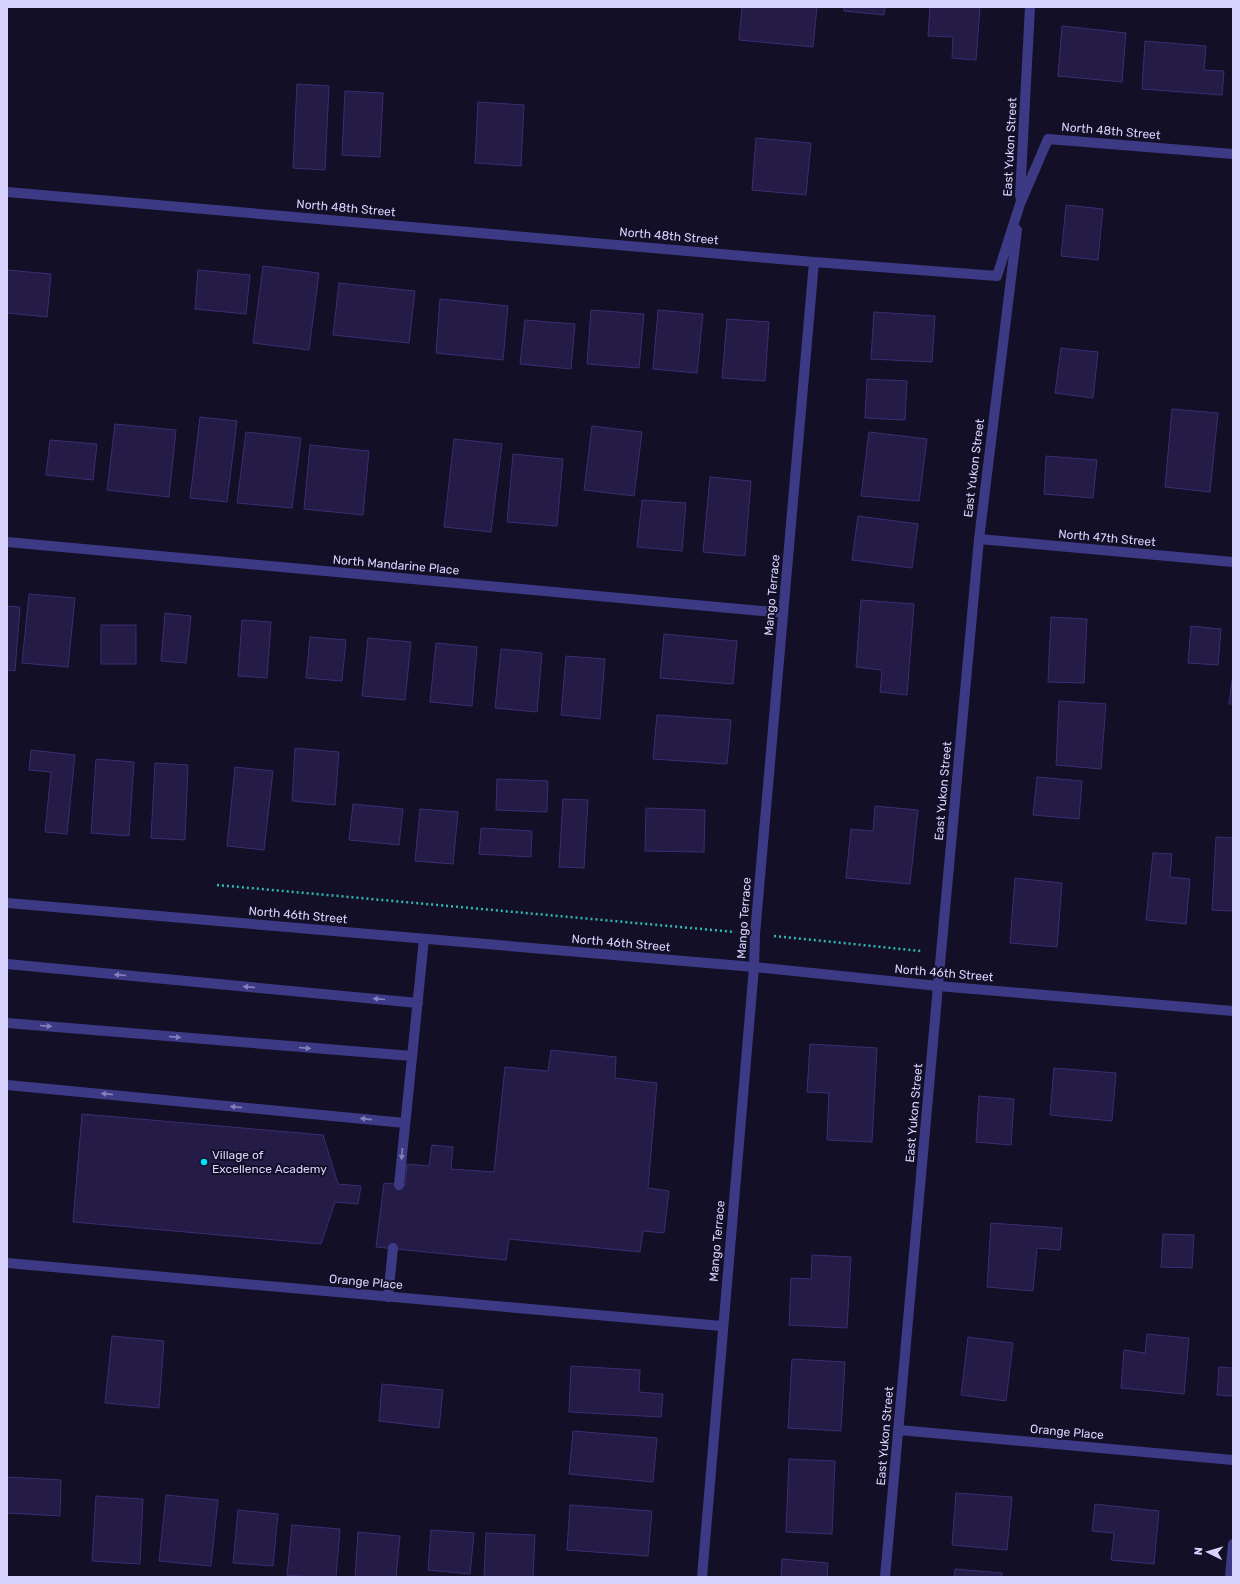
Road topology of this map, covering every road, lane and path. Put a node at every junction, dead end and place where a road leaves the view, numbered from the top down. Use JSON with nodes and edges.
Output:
{"nodes":[{"id":1,"x":1030,"y":7,"type":"edge"},
{"id":2,"x":1233,"y":154,"type":"edge"},
{"id":3,"x":7,"y":192,"type":"edge"},
{"id":4,"x":1020,"y":204,"type":"junction"},
{"id":5,"x":814,"y":262,"type":"junction"},
{"id":6,"x":979,"y":539,"type":"junction"},
{"id":7,"x":7,"y":542,"type":"edge"},
{"id":8,"x":1233,"y":562,"type":"edge"},
{"id":9,"x":783,"y":614,"type":"junction"},
{"id":10,"x":217,"y":884,"type":"dead end"},
{"id":11,"x":7,"y":902,"type":"edge"},
{"id":12,"x":755,"y":934,"type":"junction"},
{"id":13,"x":424,"y":939,"type":"junction"},
{"id":14,"x":942,"y":952,"type":"junction"},
{"id":15,"x":7,"y":964,"type":"edge"},
{"id":16,"x":754,"y":967,"type":"junction"},
{"id":17,"x":938,"y":986,"type":"junction"},
{"id":18,"x":418,"y":1003,"type":"junction"},
{"id":19,"x":1233,"y":1011,"type":"edge"},
{"id":20,"x":7,"y":1023,"type":"edge"},
{"id":21,"x":412,"y":1056,"type":"junction"},
{"id":22,"x":7,"y":1084,"type":"edge"},
{"id":23,"x":405,"y":1123,"type":"junction"},
{"id":24,"x":399,"y":1184,"type":"dead end"},
{"id":25,"x":393,"y":1248,"type":"dead end"},
{"id":26,"x":7,"y":1263,"type":"edge"},
{"id":27,"x":388,"y":1297,"type":"junction"},
{"id":28,"x":722,"y":1326,"type":"junction"},
{"id":29,"x":899,"y":1430,"type":"junction"},
{"id":30,"x":1233,"y":1460,"type":"edge"},
{"id":31,"x":1233,"y":1544,"type":"edge"},
{"id":32,"x":702,"y":1577,"type":"edge"},
{"id":33,"x":885,"y":1577,"type":"edge"},
{"id":34,"x":1230,"y":1577,"type":"edge"}],
"edges":[{"from":1,"to":4,"type":"street","name":"East Yukon Street"},
{"from":2,"to":4,"type":"street","name":"North 48th Street"},
{"from":3,"to":5,"type":"street","name":"North 48th Street"},
{"from":4,"to":5,"type":"street","name":"North 48th Street"},
{"from":4,"to":6,"type":"street","name":"East Yukon Street"},
{"from":5,"to":9,"type":"street","name":"Mango Terrace"},
{"from":6,"to":8,"type":"street","name":"North 47th Street"},
{"from":6,"to":14,"type":"street","name":"East Yukon Street"},
{"from":7,"to":9,"type":"street","name":"North Mandarine Place"},
{"from":9,"to":12,"type":"street","name":"Mango Terrace"},
{"from":10,"to":12,"type":"path"},
{"from":11,"to":13,"type":"street","name":"North 46th Street"},
{"from":12,"to":14,"type":"path"},
{"from":12,"to":16,"type":"street","name":"Mango Terrace"},
{"from":13,"to":16,"type":"street","name":"North 46th Street"},
{"from":13,"to":18,"type":"street"},
{"from":14,"to":17,"type":"street","name":"East Yukon Street"},
{"from":18,"to":15,"type":"street","one_way":true},
{"from":16,"to":17,"type":"street","name":"North 46th Street"},
{"from":16,"to":28,"type":"street","name":"Mango Terrace"},
{"from":17,"to":19,"type":"street","name":"North 46th Street"},
{"from":17,"to":29,"type":"street","name":"East Yukon Street"},
{"from":18,"to":21,"type":"street"},
{"from":20,"to":21,"type":"street","one_way":true},
{"from":21,"to":23,"type":"street"},
{"from":23,"to":22,"type":"street","one_way":true},
{"from":23,"to":24,"type":"street","one_way":true},
{"from":25,"to":27,"type":"street"},
{"from":26,"to":27,"type":"street","name":"Orange Place"},
{"from":27,"to":28,"type":"street","name":"Orange Place"},
{"from":28,"to":32,"type":"street","name":"Mango Terrace"},
{"from":29,"to":30,"type":"street","name":"Orange Place"},
{"from":29,"to":33,"type":"street","name":"East Yukon Street"},
{"from":31,"to":34,"type":"street"}]}
